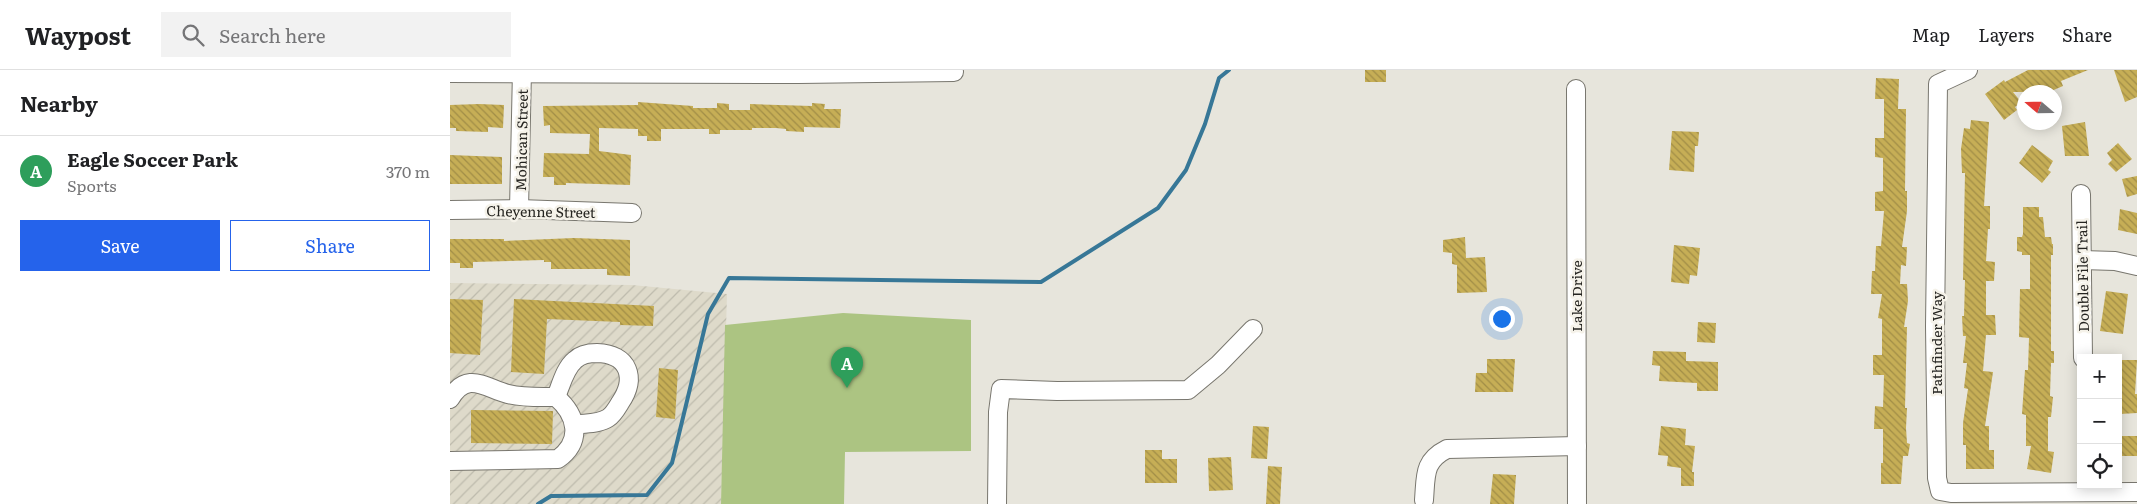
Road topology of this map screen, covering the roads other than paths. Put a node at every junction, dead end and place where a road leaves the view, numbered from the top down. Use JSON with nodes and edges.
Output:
{"nodes":[{"id":1,"x":1968,"y":70,"type":"edge"},
{"id":2,"x":522,"y":71,"type":"edge"},
{"id":3,"x":934,"y":71,"type":"edge"},
{"id":4,"x":661,"y":72,"type":"edge"},
{"id":5,"x":800,"y":72,"type":"edge"},
{"id":6,"x":954,"y":72,"type":"dead end"},
{"id":7,"x":450,"y":73,"type":"edge"},
{"id":8,"x":1576,"y":89,"type":"dead end"},
{"id":9,"x":2081,"y":194,"type":"dead end"},
{"id":10,"x":519,"y":209,"type":"junction"},
{"id":11,"x":450,"y":210,"type":"edge"},
{"id":12,"x":632,"y":213,"type":"dead end"},
{"id":13,"x":2082,"y":260,"type":"junction"},
{"id":14,"x":2137,"y":266,"type":"edge"},
{"id":15,"x":1253,"y":329,"type":"dead end"},
{"id":16,"x":2083,"y":354,"type":"edge"},
{"id":17,"x":556,"y":397,"type":"junction"},
{"id":18,"x":450,"y":399,"type":"edge"},
{"id":19,"x":574,"y":425,"type":"junction"},
{"id":20,"x":1577,"y":446,"type":"junction"},
{"id":21,"x":450,"y":461,"type":"edge"},
{"id":22,"x":2137,"y":492,"type":"edge"},
{"id":23,"x":2084,"y":494,"type":"edge"},
{"id":24,"x":1424,"y":500,"type":"dead end"},
{"id":25,"x":997,"y":504,"type":"edge"},
{"id":26,"x":1577,"y":504,"type":"edge"}],
"edges":[{"from":1,"to":23,"type":"street","name":"Pathfinder Way"},
{"from":2,"to":4,"type":"street"},
{"from":2,"to":7,"type":"street"},
{"from":2,"to":10,"type":"street","name":"Mohican Street"},
{"from":3,"to":5,"type":"street"},
{"from":3,"to":6,"type":"street"},
{"from":4,"to":5,"type":"street"},
{"from":8,"to":20,"type":"street","name":"Lake Drive"},
{"from":9,"to":13,"type":"street","name":"Double File Trail"},
{"from":10,"to":11,"type":"street","name":"Cheyenne Street"},
{"from":10,"to":12,"type":"street","name":"Cheyenne Street"},
{"from":13,"to":14,"type":"street"},
{"from":13,"to":16,"type":"street","name":"Double File Trail"},
{"from":15,"to":25,"type":"street"},
{"from":17,"to":18,"type":"street"},
{"from":17,"to":19,"type":"street"},
{"from":17,"to":19,"type":"street"},
{"from":19,"to":21,"type":"street"},
{"from":20,"to":24,"type":"street"},
{"from":20,"to":26,"type":"street","name":"Lake Drive"},
{"from":22,"to":23,"type":"street"}]}
